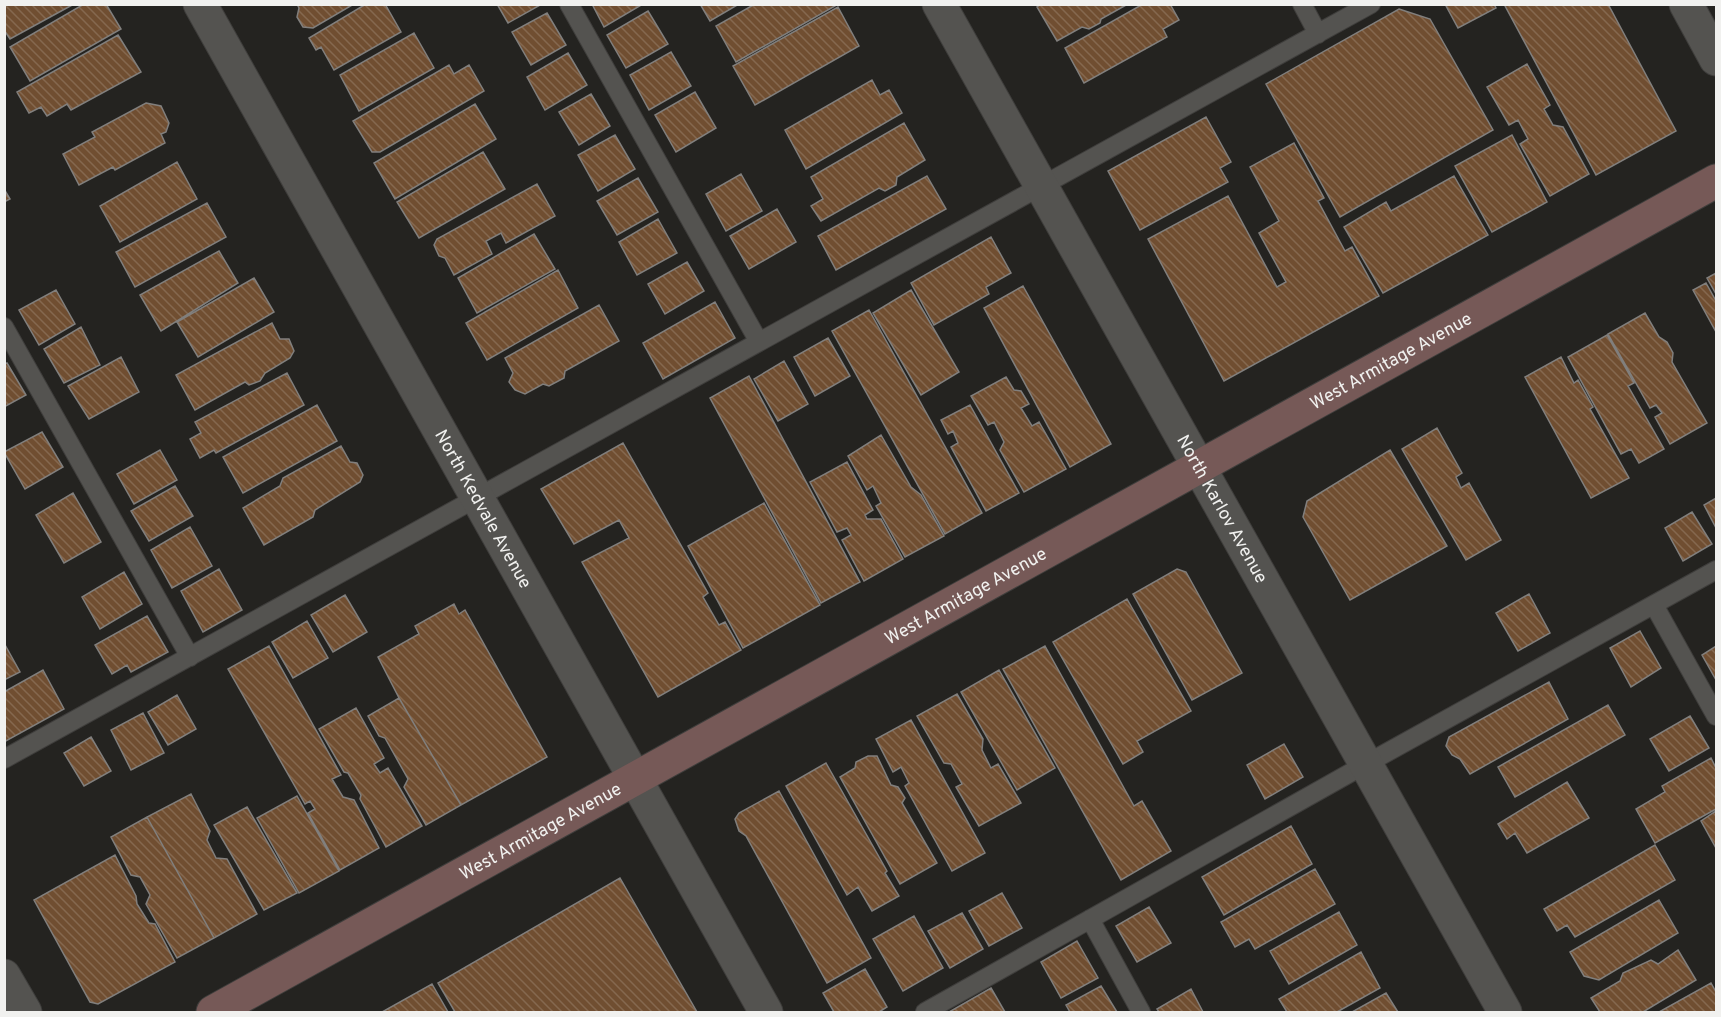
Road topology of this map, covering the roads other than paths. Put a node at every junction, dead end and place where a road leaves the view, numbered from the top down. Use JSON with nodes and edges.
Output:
{"nodes":[{"id":1,"x":200,"y":4,"type":"edge"},
{"id":2,"x":569,"y":4,"type":"edge"},
{"id":3,"x":939,"y":4,"type":"edge"},
{"id":4,"x":1302,"y":4,"type":"edge"},
{"id":5,"x":1371,"y":4,"type":"edge"},
{"id":6,"x":1686,"y":4,"type":"edge"},
{"id":7,"x":1318,"y":34,"type":"junction"},
{"id":8,"x":1716,"y":59,"type":"edge"},
{"id":9,"x":1716,"y":182,"type":"edge"},
{"id":10,"x":1041,"y":187,"type":"junction"},
{"id":11,"x":4,"y":327,"type":"edge"},
{"id":12,"x":759,"y":342,"type":"junction"},
{"id":13,"x":1199,"y":467,"type":"junction"},
{"id":14,"x":477,"y":499,"type":"junction"},
{"id":15,"x":1716,"y":570,"type":"edge"},
{"id":16,"x":1654,"y":604,"type":"junction"},
{"id":17,"x":190,"y":657,"type":"junction"},
{"id":18,"x":1716,"y":716,"type":"edge"},
{"id":19,"x":4,"y":759,"type":"edge"},
{"id":20,"x":1366,"y":764,"type":"junction"},
{"id":21,"x":635,"y":779,"type":"junction"},
{"id":22,"x":1090,"y":919,"type":"junction"},
{"id":23,"x":4,"y":976,"type":"edge"},
{"id":24,"x":25,"y":1012,"type":"edge"},
{"id":25,"x":213,"y":1012,"type":"edge"},
{"id":26,"x":766,"y":1012,"type":"edge"},
{"id":27,"x":925,"y":1012,"type":"edge"},
{"id":28,"x":1141,"y":1012,"type":"edge"},
{"id":29,"x":1505,"y":1012,"type":"edge"}],
"edges":[{"from":1,"to":14,"type":"street","name":"North Kedvale Avenue"},
{"from":2,"to":12,"type":"lane"},
{"from":3,"to":10,"type":"street","name":"North Karlov Avenue"},
{"from":4,"to":7,"type":"lane"},
{"from":5,"to":7,"type":"lane"},
{"from":6,"to":8,"type":"street"},
{"from":7,"to":10,"type":"lane"},
{"from":9,"to":13,"type":"main road","name":"West Armitage Avenue"},
{"from":10,"to":12,"type":"lane"},
{"from":10,"to":13,"type":"street","name":"North Karlov Avenue"},
{"from":11,"to":17,"type":"lane"},
{"from":12,"to":14,"type":"lane"},
{"from":13,"to":20,"type":"street","name":"North Karlov Avenue"},
{"from":13,"to":21,"type":"main road","name":"West Armitage Avenue"},
{"from":14,"to":17,"type":"lane"},
{"from":14,"to":21,"type":"street","name":"North Kedvale Avenue"},
{"from":15,"to":16,"type":"lane"},
{"from":16,"to":18,"type":"lane"},
{"from":16,"to":20,"type":"lane"},
{"from":17,"to":19,"type":"lane"},
{"from":20,"to":22,"type":"lane"},
{"from":20,"to":29,"type":"street","name":"North Karlov Avenue"},
{"from":21,"to":25,"type":"main road","name":"West Armitage Avenue"},
{"from":21,"to":26,"type":"street","name":"North Kedvale Avenue"},
{"from":22,"to":27,"type":"lane"},
{"from":22,"to":28,"type":"lane"},
{"from":23,"to":24,"type":"street"}]}
